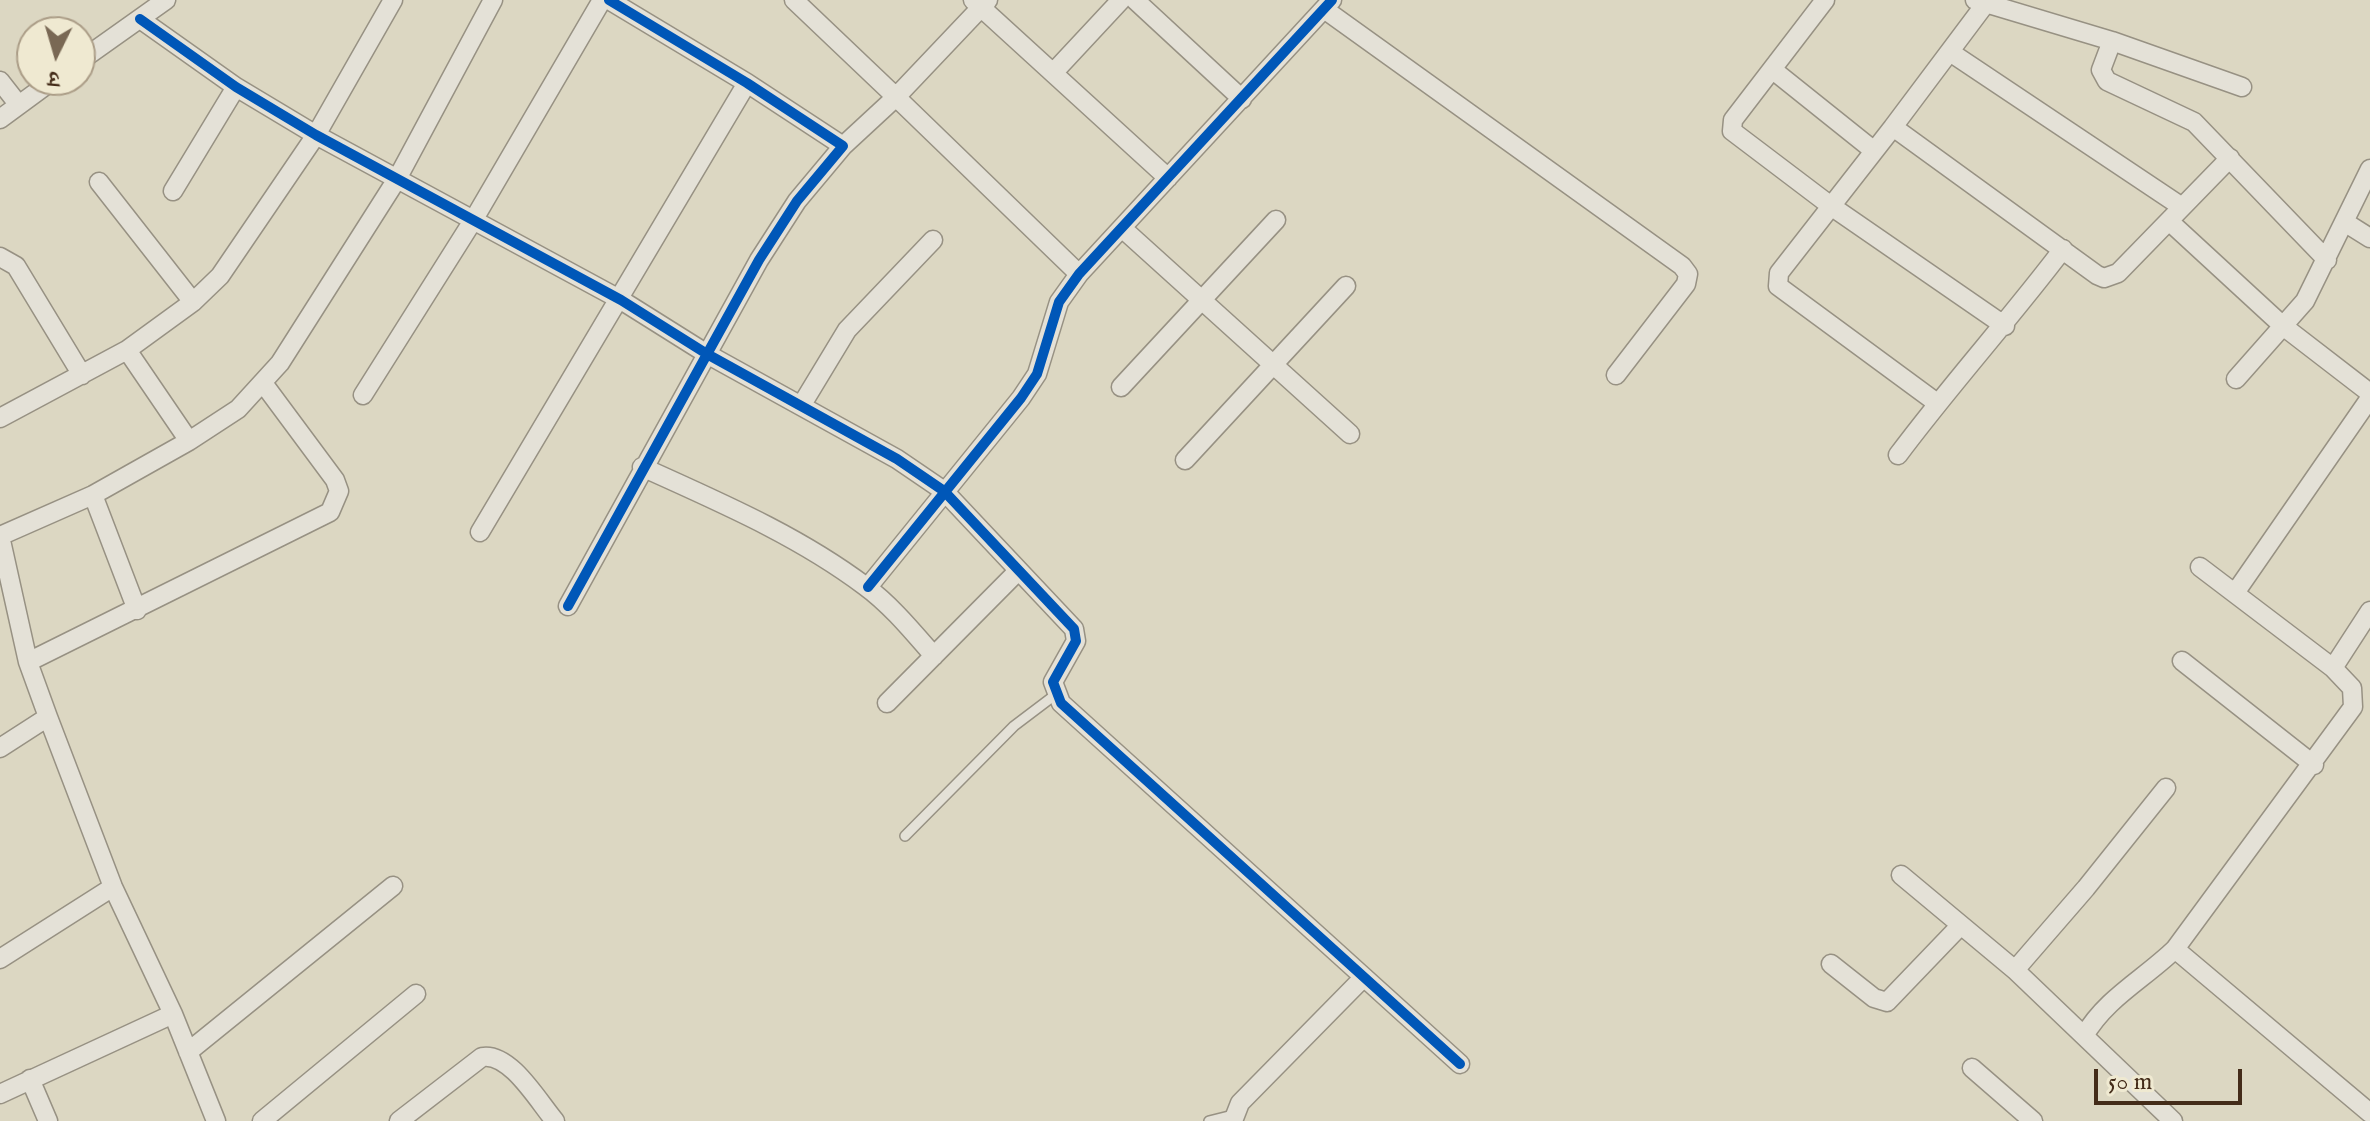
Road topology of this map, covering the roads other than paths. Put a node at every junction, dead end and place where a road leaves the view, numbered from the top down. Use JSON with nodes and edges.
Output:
{"nodes":[{"id":1,"x":166,"y":0,"type":"edge"},
{"id":2,"x":393,"y":0,"type":"edge"},
{"id":3,"x":493,"y":0,"type":"edge"},
{"id":4,"x":602,"y":0,"type":"edge"},
{"id":5,"x":609,"y":0,"type":"edge"},
{"id":6,"x":794,"y":0,"type":"edge"},
{"id":7,"x":1132,"y":0,"type":"edge"},
{"id":8,"x":1825,"y":0,"type":"edge"},
{"id":9,"x":1980,"y":2,"type":"edge"},
{"id":10,"x":981,"y":3,"type":"edge"},
{"id":11,"x":1328,"y":4,"type":"edge"},
{"id":12,"x":140,"y":19,"type":"junction"},
{"id":13,"x":2112,"y":41,"type":"junction"},
{"id":14,"x":96,"y":50,"type":"edge"},
{"id":15,"x":1950,"y":52,"type":"junction"},
{"id":16,"x":1773,"y":70,"type":"junction"},
{"id":17,"x":1053,"y":73,"type":"junction"},
{"id":18,"x":0,"y":81,"type":"edge"},
{"id":19,"x":747,"y":83,"type":"junction"},
{"id":20,"x":236,"y":87,"type":"junction"},
{"id":21,"x":2242,"y":87,"type":"dead end"},
{"id":22,"x":30,"y":96,"type":"edge"},
{"id":23,"x":896,"y":97,"type":"junction"},
{"id":24,"x":1242,"y":99,"type":"junction"},
{"id":25,"x":18,"y":104,"type":"junction"},
{"id":26,"x":0,"y":119,"type":"edge"},
{"id":27,"x":1893,"y":127,"type":"junction"},
{"id":28,"x":316,"y":135,"type":"junction"},
{"id":29,"x":843,"y":146,"type":"junction"},
{"id":30,"x":1873,"y":150,"type":"junction"},
{"id":31,"x":2230,"y":158,"type":"junction"},
{"id":32,"x":2370,"y":169,"type":"edge"},
{"id":33,"x":1168,"y":178,"type":"junction"},
{"id":34,"x":397,"y":179,"type":"junction"},
{"id":35,"x":99,"y":182,"type":"dead end"},
{"id":36,"x":173,"y":191,"type":"dead end"},
{"id":37,"x":1831,"y":206,"type":"junction"},
{"id":38,"x":2176,"y":215,"type":"junction"},
{"id":39,"x":474,"y":219,"type":"junction"},
{"id":40,"x":1276,"y":220,"type":"dead end"},
{"id":41,"x":2346,"y":223,"type":"junction"},
{"id":42,"x":1122,"y":228,"type":"junction"},
{"id":43,"x":2370,"y":238,"type":"edge"},
{"id":44,"x":933,"y":240,"type":"dead end"},
{"id":45,"x":2063,"y":249,"type":"junction"},
{"id":46,"x":0,"y":257,"type":"edge"},
{"id":47,"x":2327,"y":260,"type":"junction"},
{"id":48,"x":1079,"y":274,"type":"junction"},
{"id":49,"x":1346,"y":286,"type":"dead end"},
{"id":50,"x":621,"y":300,"type":"junction"},
{"id":51,"x":1202,"y":300,"type":"junction"},
{"id":52,"x":193,"y":302,"type":"junction"},
{"id":53,"x":2005,"y":326,"type":"junction"},
{"id":54,"x":2283,"y":326,"type":"junction"},
{"id":55,"x":127,"y":350,"type":"junction"},
{"id":56,"x":707,"y":354,"type":"junction"},
{"id":57,"x":1273,"y":364,"type":"junction"},
{"id":58,"x":82,"y":375,"type":"junction"},
{"id":59,"x":1616,"y":375,"type":"dead end"},
{"id":60,"x":2236,"y":379,"type":"dead end"},
{"id":61,"x":263,"y":383,"type":"junction"},
{"id":62,"x":1121,"y":387,"type":"dead end"},
{"id":63,"x":363,"y":395,"type":"dead end"},
{"id":64,"x":2370,"y":396,"type":"edge"},
{"id":65,"x":1937,"y":403,"type":"junction"},
{"id":66,"x":801,"y":406,"type":"junction"},
{"id":67,"x":0,"y":418,"type":"edge"},
{"id":68,"x":1350,"y":434,"type":"dead end"},
{"id":69,"x":189,"y":441,"type":"junction"},
{"id":70,"x":1898,"y":455,"type":"dead end"},
{"id":71,"x":1185,"y":460,"type":"dead end"},
{"id":72,"x":642,"y":467,"type":"junction"},
{"id":73,"x":944,"y":491,"type":"junction"},
{"id":74,"x":93,"y":495,"type":"junction"},
{"id":75,"x":480,"y":532,"type":"dead end"},
{"id":76,"x":0,"y":536,"type":"edge"},
{"id":77,"x":2200,"y":567,"type":"dead end"},
{"id":78,"x":1017,"y":572,"type":"junction"},
{"id":79,"x":868,"y":587,"type":"junction"},
{"id":80,"x":2235,"y":593,"type":"junction"},
{"id":81,"x":568,"y":606,"type":"dead end"},
{"id":82,"x":137,"y":610,"type":"junction"},
{"id":83,"x":2370,"y":611,"type":"edge"},
{"id":84,"x":8,"y":620,"type":"edge"},
{"id":85,"x":934,"y":656,"type":"junction"},
{"id":86,"x":2182,"y":661,"type":"dead end"},
{"id":87,"x":28,"y":662,"type":"junction"},
{"id":88,"x":2333,"y":668,"type":"junction"},
{"id":89,"x":1055,"y":695,"type":"junction"},
{"id":90,"x":887,"y":703,"type":"dead end"},
{"id":91,"x":48,"y":717,"type":"junction"},
{"id":92,"x":0,"y":748,"type":"edge"},
{"id":93,"x":2314,"y":765,"type":"junction"},
{"id":94,"x":2166,"y":788,"type":"dead end"},
{"id":95,"x":905,"y":836,"type":"dead end"},
{"id":96,"x":1901,"y":875,"type":"dead end"},
{"id":97,"x":393,"y":886,"type":"dead end"},
{"id":98,"x":113,"y":887,"type":"junction"},
{"id":99,"x":1960,"y":926,"type":"junction"},
{"id":100,"x":2175,"y":949,"type":"junction"},
{"id":101,"x":0,"y":959,"type":"edge"},
{"id":102,"x":1831,"y":964,"type":"dead end"},
{"id":103,"x":2015,"y":970,"type":"junction"},
{"id":104,"x":1363,"y":978,"type":"junction"},
{"id":105,"x":416,"y":994,"type":"dead end"},
{"id":106,"x":173,"y":1014,"type":"junction"},
{"id":107,"x":2084,"y":1036,"type":"junction"},
{"id":108,"x":188,"y":1052,"type":"junction"},
{"id":109,"x":1460,"y":1064,"type":"dead end"},
{"id":110,"x":1972,"y":1068,"type":"dead end"},
{"id":111,"x":30,"y":1079,"type":"junction"},
{"id":112,"x":0,"y":1094,"type":"edge"},
{"id":113,"x":2370,"y":1113,"type":"edge"},
{"id":114,"x":1233,"y":1118,"type":"edge"},
{"id":115,"x":48,"y":1121,"type":"edge"},
{"id":116,"x":216,"y":1121,"type":"edge"},
{"id":117,"x":262,"y":1121,"type":"edge"},
{"id":118,"x":399,"y":1121,"type":"edge"},
{"id":119,"x":555,"y":1121,"type":"edge"},
{"id":120,"x":1209,"y":1121,"type":"edge"},
{"id":121,"x":2033,"y":1121,"type":"edge"},
{"id":122,"x":2173,"y":1121,"type":"edge"}],
"edges":[{"from":1,"to":12,"type":"street"},
{"from":2,"to":28,"type":"street"},
{"from":3,"to":34,"type":"street"},
{"from":4,"to":39,"type":"street"},
{"from":5,"to":19,"type":"street"},
{"from":6,"to":23,"type":"street"},
{"from":7,"to":17,"type":"street"},
{"from":7,"to":24,"type":"street"},
{"from":8,"to":16,"type":"street"},
{"from":9,"to":13,"type":"street"},
{"from":9,"to":15,"type":"street"},
{"from":10,"to":17,"type":"street"},
{"from":10,"to":23,"type":"street"},
{"from":11,"to":24,"type":"street"},
{"from":11,"to":59,"type":"street"},
{"from":12,"to":14,"type":"street"},
{"from":12,"to":20,"type":"street"},
{"from":13,"to":21,"type":"street"},
{"from":13,"to":31,"type":"street"},
{"from":15,"to":27,"type":"street"},
{"from":15,"to":38,"type":"street"},
{"from":16,"to":30,"type":"street"},
{"from":16,"to":37,"type":"street"},
{"from":17,"to":33,"type":"street"},
{"from":18,"to":25,"type":"street"},
{"from":19,"to":29,"type":"street"},
{"from":19,"to":50,"type":"street"},
{"from":20,"to":28,"type":"street"},
{"from":20,"to":36,"type":"street"},
{"from":22,"to":25,"type":"street"},
{"from":23,"to":29,"type":"street"},
{"from":23,"to":48,"type":"street"},
{"from":24,"to":33,"type":"street"},
{"from":25,"to":26,"type":"street"},
{"from":27,"to":30,"type":"street"},
{"from":27,"to":45,"type":"street"},
{"from":28,"to":34,"type":"street"},
{"from":28,"to":52,"type":"street"},
{"from":29,"to":56,"type":"street"},
{"from":30,"to":37,"type":"street"},
{"from":31,"to":38,"type":"street"},
{"from":31,"to":47,"type":"street"},
{"from":32,"to":41,"type":"street"},
{"from":33,"to":42,"type":"street"},
{"from":34,"to":39,"type":"street"},
{"from":34,"to":61,"type":"street"},
{"from":35,"to":52,"type":"street"},
{"from":37,"to":53,"type":"street"},
{"from":37,"to":65,"type":"street"},
{"from":38,"to":45,"type":"street"},
{"from":38,"to":54,"type":"street"},
{"from":39,"to":50,"type":"street"},
{"from":39,"to":63,"type":"street"},
{"from":40,"to":51,"type":"street"},
{"from":41,"to":43,"type":"street"},
{"from":41,"to":47,"type":"street"},
{"from":42,"to":48,"type":"street"},
{"from":42,"to":51,"type":"street"},
{"from":44,"to":66,"type":"street"},
{"from":45,"to":53,"type":"street"},
{"from":46,"to":58,"type":"street"},
{"from":47,"to":54,"type":"street"},
{"from":48,"to":73,"type":"street"},
{"from":49,"to":57,"type":"street"},
{"from":50,"to":56,"type":"street"},
{"from":50,"to":75,"type":"street"},
{"from":51,"to":57,"type":"street"},
{"from":51,"to":62,"type":"street"},
{"from":52,"to":55,"type":"street"},
{"from":53,"to":65,"type":"street"},
{"from":54,"to":60,"type":"street"},
{"from":54,"to":64,"type":"street"},
{"from":55,"to":58,"type":"street"},
{"from":55,"to":69,"type":"street"},
{"from":56,"to":66,"type":"street"},
{"from":56,"to":72,"type":"street"},
{"from":57,"to":68,"type":"street"},
{"from":57,"to":71,"type":"street"},
{"from":58,"to":67,"type":"street"},
{"from":61,"to":69,"type":"street"},
{"from":61,"to":82,"type":"street"},
{"from":64,"to":80,"type":"street"},
{"from":65,"to":70,"type":"street"},
{"from":66,"to":73,"type":"street"},
{"from":69,"to":74,"type":"street"},
{"from":72,"to":79,"type":"street"},
{"from":72,"to":81,"type":"street"},
{"from":73,"to":78,"type":"street"},
{"from":73,"to":79,"type":"street"},
{"from":74,"to":76,"type":"street"},
{"from":74,"to":82,"type":"street"},
{"from":76,"to":84,"type":"street"},
{"from":77,"to":80,"type":"street"},
{"from":78,"to":85,"type":"street"},
{"from":78,"to":89,"type":"street"},
{"from":79,"to":85,"type":"street"},
{"from":80,"to":88,"type":"street"},
{"from":82,"to":87,"type":"street"},
{"from":83,"to":88,"type":"street"},
{"from":84,"to":87,"type":"street"},
{"from":85,"to":90,"type":"street"},
{"from":86,"to":93,"type":"street"},
{"from":87,"to":91,"type":"street"},
{"from":88,"to":93,"type":"street"},
{"from":89,"to":95,"type":"lane"},
{"from":89,"to":104,"type":"street"},
{"from":91,"to":92,"type":"street"},
{"from":91,"to":98,"type":"street"},
{"from":93,"to":100,"type":"street"},
{"from":94,"to":103,"type":"street"},
{"from":96,"to":99,"type":"street"},
{"from":97,"to":108,"type":"street"},
{"from":98,"to":101,"type":"street"},
{"from":98,"to":106,"type":"street"},
{"from":99,"to":102,"type":"street"},
{"from":99,"to":103,"type":"street"},
{"from":100,"to":107,"type":"street"},
{"from":100,"to":113,"type":"street"},
{"from":103,"to":107,"type":"street"},
{"from":104,"to":109,"type":"street"},
{"from":104,"to":114,"type":"street"},
{"from":105,"to":117,"type":"street"},
{"from":106,"to":108,"type":"street"},
{"from":106,"to":111,"type":"street"},
{"from":107,"to":122,"type":"street"},
{"from":108,"to":116,"type":"street"},
{"from":110,"to":121,"type":"street"},
{"from":111,"to":112,"type":"street"},
{"from":111,"to":115,"type":"street"},
{"from":114,"to":120,"type":"lane"},
{"from":118,"to":119,"type":"street"}]}
